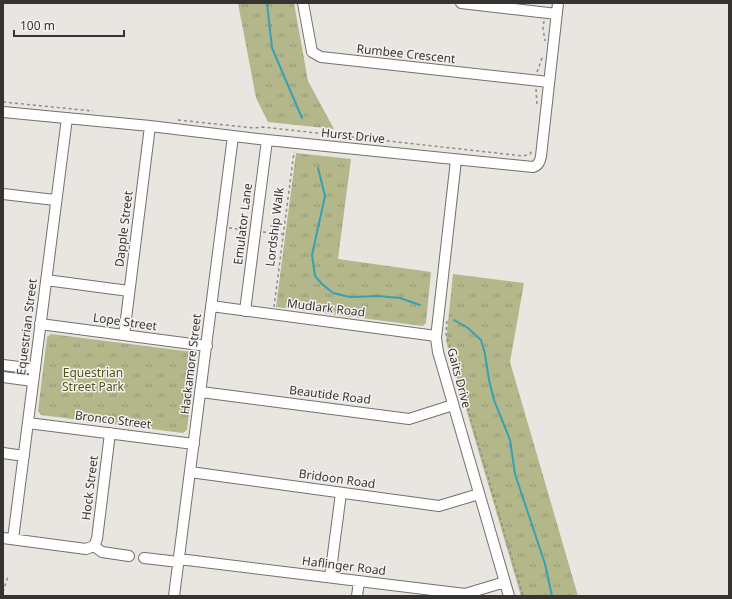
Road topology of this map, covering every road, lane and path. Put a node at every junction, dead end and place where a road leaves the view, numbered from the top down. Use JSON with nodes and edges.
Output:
{"nodes":[{"id":1,"x":303,"y":3,"type":"edge"},
{"id":2,"x":461,"y":3,"type":"edge"},
{"id":3,"x":558,"y":3,"type":"edge"},
{"id":4,"x":544,"y":12,"type":"junction"},
{"id":5,"x":557,"y":14,"type":"junction"},
{"id":6,"x":545,"y":42,"type":"dead end"},
{"id":7,"x":543,"y":54,"type":"dead end"},
{"id":8,"x":536,"y":81,"type":"junction"},
{"id":9,"x":549,"y":82,"type":"junction"},
{"id":10,"x":538,"y":109,"type":"dead end"},
{"id":11,"x":3,"y":112,"type":"edge"},
{"id":12,"x":66,"y":118,"type":"junction"},
{"id":13,"x":150,"y":126,"type":"junction"},
{"id":14,"x":270,"y":129,"type":"dead end"},
{"id":15,"x":233,"y":136,"type":"junction"},
{"id":16,"x":267,"y":140,"type":"junction"},
{"id":17,"x":295,"y":143,"type":"junction"},
{"id":18,"x":533,"y":149,"type":"dead end"},
{"id":19,"x":456,"y":160,"type":"junction"},
{"id":20,"x":3,"y":194,"type":"edge"},
{"id":21,"x":55,"y":200,"type":"junction"},
{"id":22,"x":46,"y":280,"type":"junction"},
{"id":23,"x":129,"y":291,"type":"junction"},
{"id":24,"x":211,"y":306,"type":"junction"},
{"id":25,"x":245,"y":311,"type":"junction"},
{"id":26,"x":273,"y":314,"type":"junction"},
{"id":27,"x":447,"y":320,"type":"dead end"},
{"id":28,"x":40,"y":324,"type":"junction"},
{"id":29,"x":124,"y":335,"type":"junction"},
{"id":30,"x":436,"y":336,"type":"junction"},
{"id":31,"x":207,"y":346,"type":"junction"},
{"id":32,"x":3,"y":365,"type":"edge"},
{"id":33,"x":35,"y":369,"type":"junction"},
{"id":34,"x":3,"y":377,"type":"edge"},
{"id":35,"x":33,"y":381,"type":"junction"},
{"id":36,"x":201,"y":392,"type":"junction"},
{"id":37,"x":453,"y":405,"type":"junction"},
{"id":38,"x":28,"y":423,"type":"junction"},
{"id":39,"x":110,"y":433,"type":"junction"},
{"id":40,"x":194,"y":444,"type":"junction"},
{"id":41,"x":3,"y":453,"type":"edge"},
{"id":42,"x":24,"y":456,"type":"junction"},
{"id":43,"x":190,"y":472,"type":"junction"},
{"id":44,"x":341,"y":493,"type":"junction"},
{"id":45,"x":479,"y":494,"type":"junction"},
{"id":46,"x":8,"y":539,"type":"edge"},
{"id":47,"x":94,"y":546,"type":"junction"},
{"id":48,"x":129,"y":556,"type":"dead end"},
{"id":49,"x":144,"y":558,"type":"dead end"},
{"id":50,"x":179,"y":560,"type":"junction"},
{"id":51,"x":8,"y":576,"type":"dead end"},
{"id":52,"x":330,"y":577,"type":"junction"},
{"id":53,"x":359,"y":581,"type":"junction"},
{"id":54,"x":505,"y":582,"type":"junction"},
{"id":55,"x":3,"y":592,"type":"edge"},
{"id":56,"x":174,"y":596,"type":"edge"},
{"id":57,"x":357,"y":596,"type":"edge"},
{"id":58,"x":509,"y":596,"type":"edge"},
{"id":59,"x":523,"y":596,"type":"edge"},
{"id":60,"x":588,"y":596,"type":"edge"},
{"id":61,"x":599,"y":596,"type":"edge"}],
"edges":[{"from":1,"to":8,"type":"street","name":"Rumbee Crescent"},
{"from":2,"to":4,"type":"street"},
{"from":3,"to":5,"type":"street","name":"Hurst Drive"},
{"from":4,"to":5,"type":"street"},
{"from":4,"to":6,"type":"path"},
{"from":5,"to":9,"type":"street","name":"Hurst Drive"},
{"from":7,"to":8,"type":"path"},
{"from":8,"to":9,"type":"street","name":"Rumbee Crescent"},
{"from":8,"to":10,"type":"path"},
{"from":9,"to":19,"type":"street","name":"Hurst Drive"},
{"from":11,"to":12,"type":"street","name":"Hurst Drive"},
{"from":12,"to":13,"type":"street","name":"Hurst Drive"},
{"from":12,"to":21,"type":"street","name":"Equestrian Street"},
{"from":13,"to":15,"type":"street","name":"Hurst Drive"},
{"from":13,"to":23,"type":"street","name":"Dapple Street"},
{"from":14,"to":18,"type":"path"},
{"from":15,"to":16,"type":"street","name":"Hurst Drive"},
{"from":15,"to":24,"type":"street","name":"Hackamore Street"},
{"from":16,"to":17,"type":"street","name":"Hurst Drive"},
{"from":16,"to":25,"type":"street","name":"Emulator Lane"},
{"from":17,"to":19,"type":"street","name":"Hurst Drive"},
{"from":17,"to":26,"type":"path","name":"Lordship Walk"},
{"from":19,"to":30,"type":"street","name":"Gaits Drive"},
{"from":20,"to":21,"type":"street"},
{"from":21,"to":22,"type":"street","name":"Equestrian Street"},
{"from":22,"to":23,"type":"street"},
{"from":22,"to":28,"type":"street","name":"Equestrian Street"},
{"from":23,"to":29,"type":"street","name":"Dapple Street"},
{"from":24,"to":25,"type":"street","name":"Mudlark Road"},
{"from":24,"to":31,"type":"street","name":"Hackamore Street"},
{"from":25,"to":26,"type":"street","name":"Mudlark Road"},
{"from":26,"to":30,"type":"street","name":"Mudlark Road"},
{"from":27,"to":59,"type":"path"},
{"from":28,"to":29,"type":"street","name":"Lope Street"},
{"from":28,"to":33,"type":"street","name":"Equestrian Street"},
{"from":29,"to":31,"type":"street","name":"Lope Street"},
{"from":30,"to":37,"type":"street","name":"Gaits Drive"},
{"from":31,"to":36,"type":"street","name":"Hackamore Street"},
{"from":32,"to":33,"type":"street"},
{"from":33,"to":35,"type":"street","name":"Equestrian Street"},
{"from":34,"to":35,"type":"street"},
{"from":35,"to":38,"type":"street","name":"Equestrian Street"},
{"from":36,"to":37,"type":"street","name":"Beautide Road"},
{"from":36,"to":40,"type":"street","name":"Hackamore Street"},
{"from":37,"to":45,"type":"street","name":"Gaits Drive"},
{"from":38,"to":39,"type":"street","name":"Bronco Street"},
{"from":38,"to":42,"type":"street","name":"Equestrian Street"},
{"from":39,"to":40,"type":"street","name":"Bronco Street"},
{"from":39,"to":47,"type":"street","name":"Hock Street"},
{"from":40,"to":43,"type":"street","name":"Hackamore Street"},
{"from":41,"to":42,"type":"street"},
{"from":42,"to":46,"type":"street","name":"Equestrian Street"},
{"from":43,"to":44,"type":"street","name":"Bridoon Road"},
{"from":43,"to":50,"type":"street","name":"Hackamore Street"},
{"from":44,"to":45,"type":"street","name":"Bridoon Road"},
{"from":44,"to":52,"type":"street"},
{"from":45,"to":54,"type":"street","name":"Gaits Drive"},
{"from":46,"to":47,"type":"street"},
{"from":47,"to":48,"type":"street"},
{"from":49,"to":50,"type":"street","name":"Haflinger Road"},
{"from":50,"to":52,"type":"street","name":"Haflinger Road"},
{"from":50,"to":56,"type":"street","name":"Hackamore Street"},
{"from":51,"to":55,"type":"path"},
{"from":52,"to":53,"type":"street","name":"Haflinger Road"},
{"from":53,"to":54,"type":"street","name":"Haflinger Road"},
{"from":53,"to":57,"type":"street"},
{"from":54,"to":58,"type":"street","name":"Gaits Drive"},
{"from":60,"to":61,"type":"path"}]}
